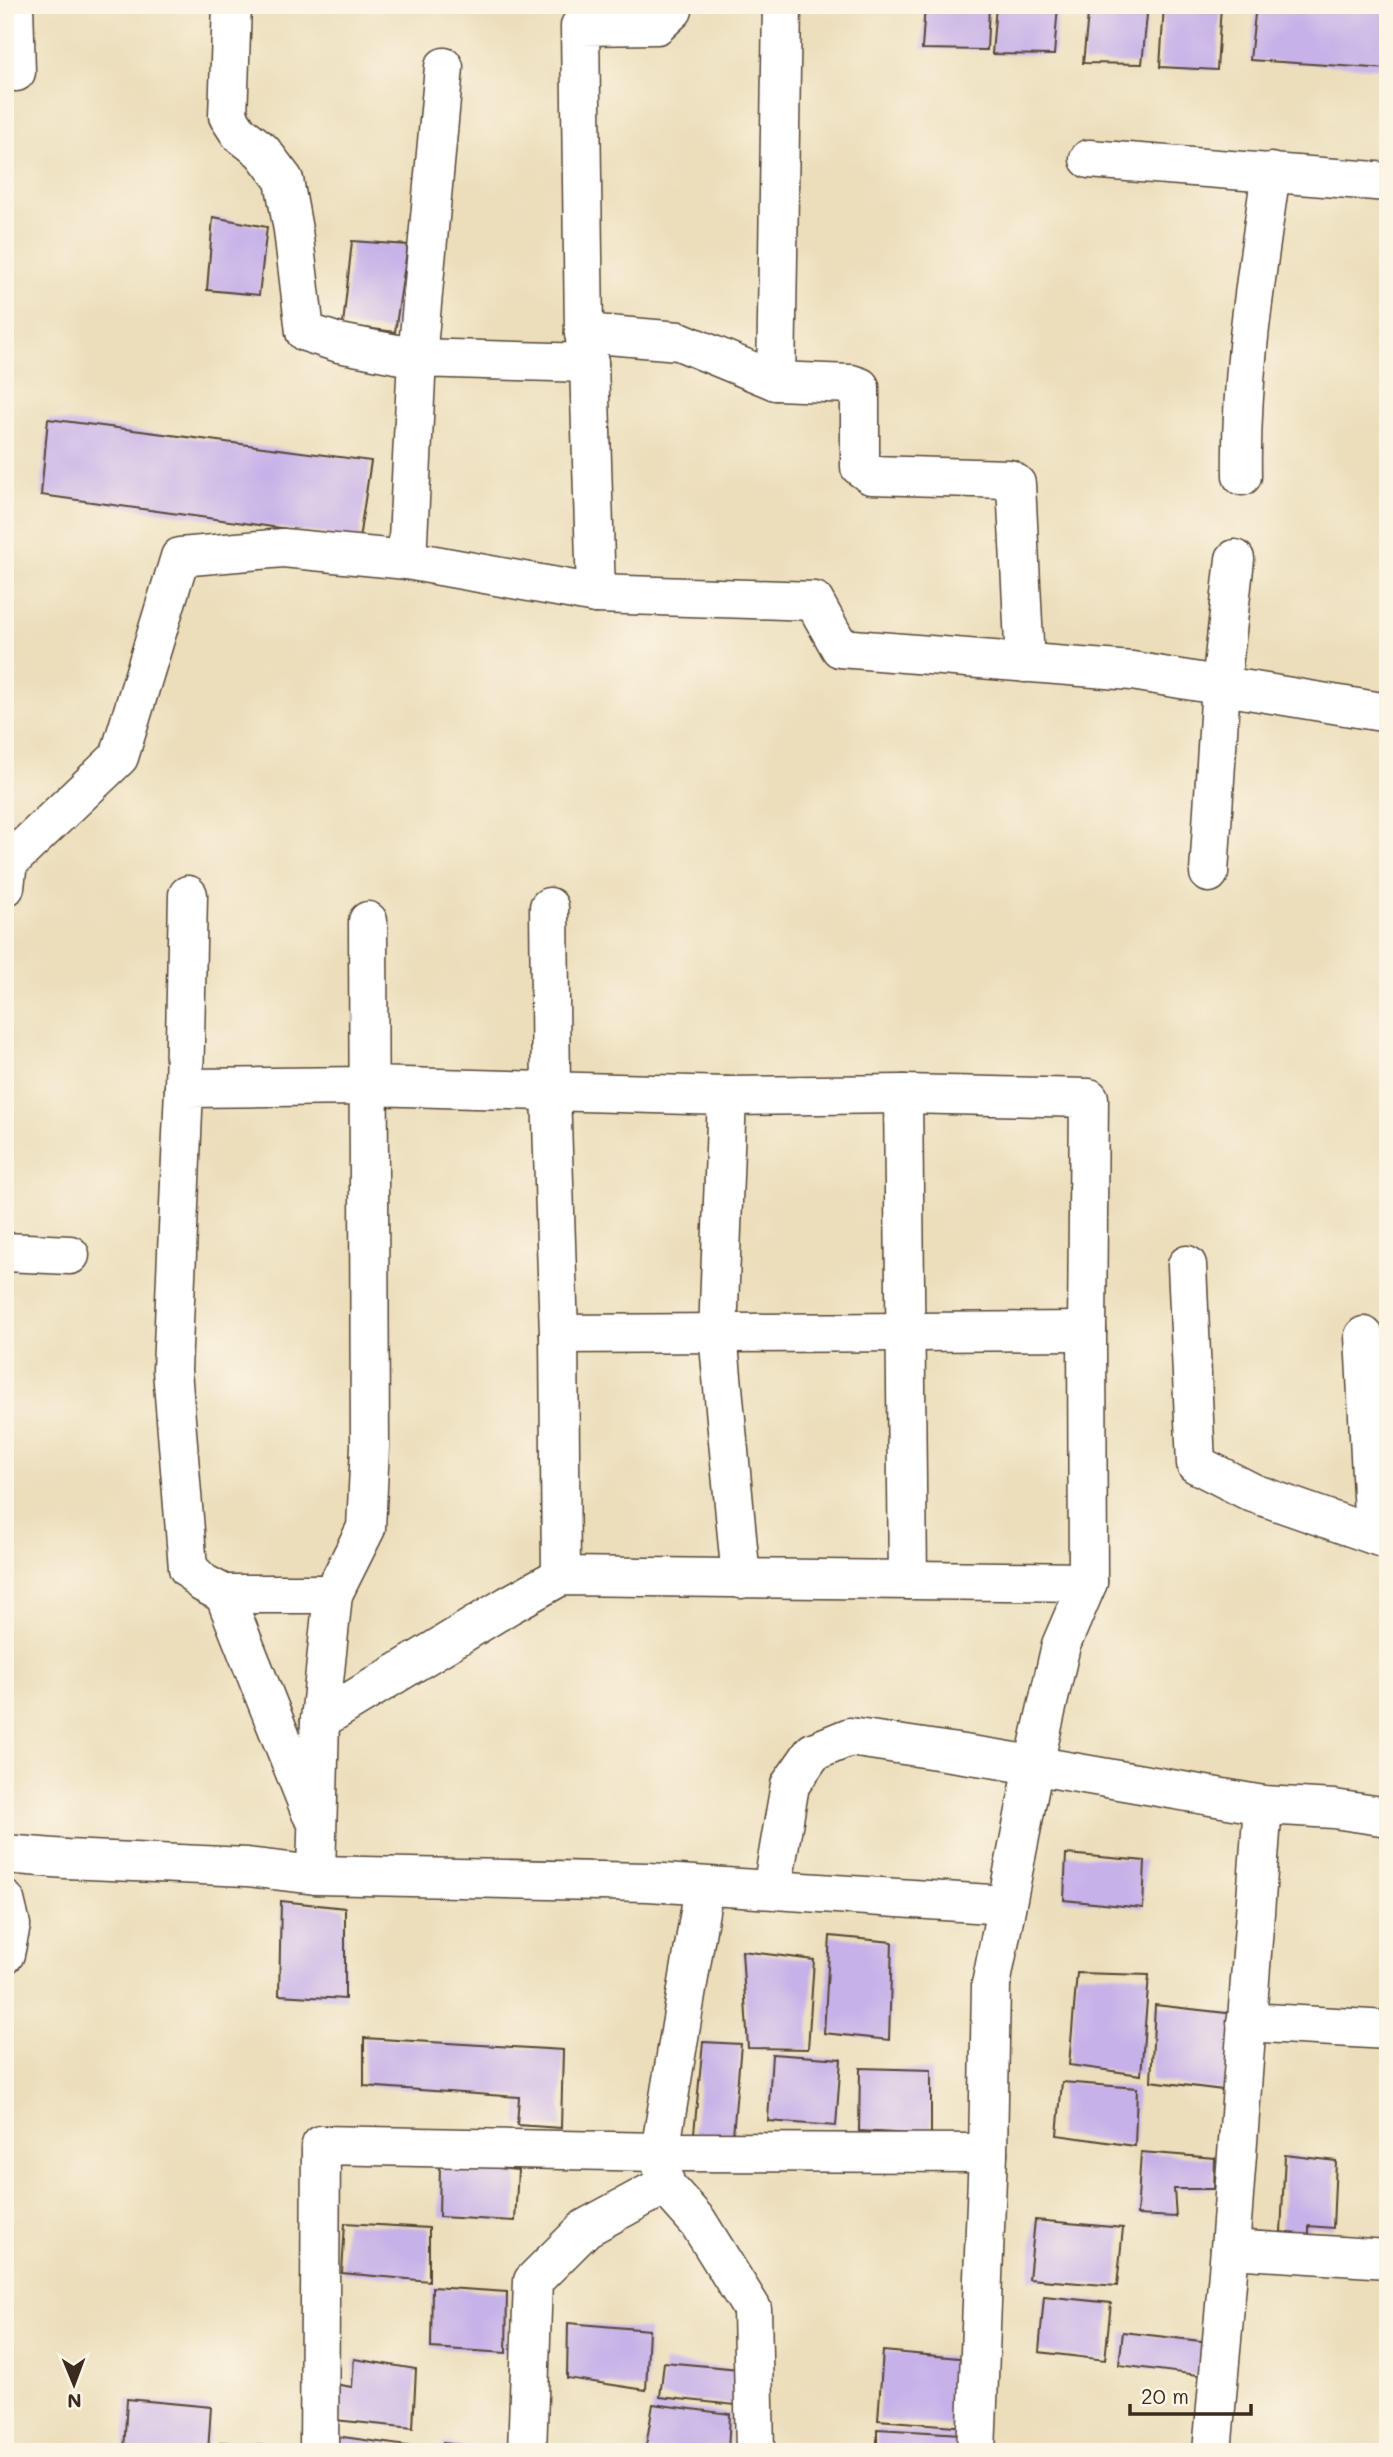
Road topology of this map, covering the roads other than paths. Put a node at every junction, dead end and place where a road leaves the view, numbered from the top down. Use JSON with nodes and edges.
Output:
{"nodes":[{"id":1,"x":13,"y":5,"type":"edge"},
{"id":2,"x":232,"y":5,"type":"edge"},
{"id":3,"x":674,"y":5,"type":"edge"},
{"id":4,"x":782,"y":5,"type":"edge"},
{"id":5,"x":444,"y":67,"type":"dead end"},
{"id":6,"x":16,"y":72,"type":"dead end"},
{"id":7,"x":1089,"y":159,"type":"dead end"},
{"id":8,"x":1271,"y":172,"type":"junction"},
{"id":9,"x":1388,"y":182,"type":"edge"},
{"id":10,"x":586,"y":348,"type":"junction"},
{"id":11,"x":417,"y":358,"type":"junction"},
{"id":12,"x":776,"y":381,"type":"junction"},
{"id":13,"x":1242,"y":476,"type":"dead end"},
{"id":14,"x":1235,"y":559,"type":"dead end"},
{"id":15,"x":407,"y":560,"type":"junction"},
{"id":16,"x":596,"y":594,"type":"junction"},
{"id":17,"x":1024,"y":663,"type":"junction"},
{"id":18,"x":1221,"y":685,"type":"junction"},
{"id":19,"x":1388,"y":713,"type":"edge"},
{"id":20,"x":1209,"y":873,"type":"dead end"},
{"id":21,"x":5,"y":887,"type":"edge"},
{"id":22,"x":188,"y":895,"type":"dead end"},
{"id":23,"x":549,"y":907,"type":"dead end"},
{"id":24,"x":368,"y":921,"type":"dead end"},
{"id":25,"x":370,"y":1086,"type":"junction"},
{"id":26,"x":184,"y":1088,"type":"junction"},
{"id":27,"x":551,"y":1092,"type":"junction"},
{"id":28,"x":903,"y":1094,"type":"junction"},
{"id":29,"x":727,"y":1096,"type":"junction"},
{"id":30,"x":5,"y":1252,"type":"edge"},
{"id":31,"x":70,"y":1255,"type":"dead end"},
{"id":32,"x":1187,"y":1265,"type":"dead end"},
{"id":33,"x":1087,"y":1331,"type":"junction"},
{"id":34,"x":905,"y":1333,"type":"junction"},
{"id":35,"x":559,"y":1334,"type":"junction"},
{"id":36,"x":718,"y":1334,"type":"junction"},
{"id":37,"x":1364,"y":1336,"type":"dead end"},
{"id":38,"x":1381,"y":1537,"type":"edge"},
{"id":39,"x":561,"y":1576,"type":"junction"},
{"id":40,"x":741,"y":1578,"type":"junction"},
{"id":41,"x":908,"y":1580,"type":"junction"},
{"id":42,"x":1088,"y":1582,"type":"junction"},
{"id":43,"x":224,"y":1594,"type":"junction"},
{"id":44,"x":333,"y":1594,"type":"junction"},
{"id":45,"x":320,"y":1720,"type":"junction"},
{"id":46,"x":1034,"y":1765,"type":"junction"},
{"id":47,"x":1263,"y":1805,"type":"junction"},
{"id":48,"x":1388,"y":1816,"type":"edge"},
{"id":49,"x":317,"y":1828,"type":"junction"},
{"id":50,"x":5,"y":1854,"type":"edge"},
{"id":51,"x":316,"y":1875,"type":"junction"},
{"id":52,"x":704,"y":1887,"type":"junction"},
{"id":53,"x":772,"y":1889,"type":"junction"},
{"id":54,"x":5,"y":1900,"type":"edge"},
{"id":55,"x":1006,"y":1905,"type":"junction"},
{"id":56,"x":5,"y":1954,"type":"edge"},
{"id":57,"x":1246,"y":2022,"type":"junction"},
{"id":58,"x":1388,"y":2030,"type":"edge"},
{"id":59,"x":988,"y":2153,"type":"junction"},
{"id":60,"x":662,"y":2168,"type":"junction"},
{"id":61,"x":1230,"y":2249,"type":"junction"},
{"id":62,"x":1388,"y":2259,"type":"edge"},
{"id":63,"x":319,"y":2452,"type":"edge"},
{"id":64,"x":527,"y":2452,"type":"edge"},
{"id":65,"x":755,"y":2452,"type":"edge"},
{"id":66,"x":976,"y":2452,"type":"edge"},
{"id":67,"x":1212,"y":2452,"type":"edge"}],
"edges":[{"from":1,"to":6,"type":"street"},
{"from":2,"to":11,"type":"street"},
{"from":3,"to":10,"type":"street"},
{"from":4,"to":12,"type":"street"},
{"from":5,"to":11,"type":"street"},
{"from":7,"to":8,"type":"street"},
{"from":8,"to":9,"type":"street"},
{"from":8,"to":13,"type":"street"},
{"from":10,"to":11,"type":"street"},
{"from":10,"to":12,"type":"street"},
{"from":10,"to":16,"type":"street"},
{"from":11,"to":15,"type":"street"},
{"from":12,"to":17,"type":"street"},
{"from":14,"to":18,"type":"street"},
{"from":15,"to":16,"type":"street"},
{"from":15,"to":21,"type":"street"},
{"from":16,"to":17,"type":"street"},
{"from":17,"to":18,"type":"street"},
{"from":18,"to":19,"type":"street"},
{"from":18,"to":20,"type":"street"},
{"from":22,"to":26,"type":"street"},
{"from":23,"to":27,"type":"street"},
{"from":24,"to":25,"type":"street"},
{"from":25,"to":26,"type":"street"},
{"from":25,"to":27,"type":"street"},
{"from":25,"to":44,"type":"street"},
{"from":26,"to":43,"type":"street"},
{"from":27,"to":29,"type":"street"},
{"from":27,"to":35,"type":"street"},
{"from":28,"to":29,"type":"street"},
{"from":28,"to":33,"type":"street"},
{"from":28,"to":34,"type":"street"},
{"from":29,"to":36,"type":"street"},
{"from":30,"to":31,"type":"street"},
{"from":32,"to":38,"type":"street"},
{"from":33,"to":34,"type":"street"},
{"from":33,"to":42,"type":"street"},
{"from":34,"to":36,"type":"street"},
{"from":34,"to":41,"type":"street"},
{"from":35,"to":36,"type":"street"},
{"from":35,"to":39,"type":"street"},
{"from":36,"to":40,"type":"street"},
{"from":37,"to":38,"type":"street"},
{"from":39,"to":40,"type":"street"},
{"from":39,"to":45,"type":"street"},
{"from":40,"to":41,"type":"street"},
{"from":41,"to":42,"type":"street"},
{"from":42,"to":46,"type":"street"},
{"from":43,"to":44,"type":"street"},
{"from":43,"to":49,"type":"street"},
{"from":44,"to":45,"type":"street"},
{"from":45,"to":49,"type":"street"},
{"from":46,"to":47,"type":"street"},
{"from":46,"to":53,"type":"street"},
{"from":46,"to":55,"type":"street"},
{"from":47,"to":48,"type":"street"},
{"from":47,"to":57,"type":"street"},
{"from":49,"to":51,"type":"street"},
{"from":50,"to":51,"type":"street"},
{"from":51,"to":52,"type":"street"},
{"from":52,"to":53,"type":"street"},
{"from":52,"to":60,"type":"street"},
{"from":53,"to":55,"type":"street"},
{"from":54,"to":56,"type":"street"},
{"from":55,"to":59,"type":"street"},
{"from":57,"to":58,"type":"street"},
{"from":57,"to":61,"type":"street"},
{"from":59,"to":60,"type":"street"},
{"from":59,"to":66,"type":"street"},
{"from":60,"to":63,"type":"street"},
{"from":60,"to":64,"type":"street"},
{"from":60,"to":65,"type":"street"},
{"from":61,"to":62,"type":"street"},
{"from":61,"to":67,"type":"street"}]}
